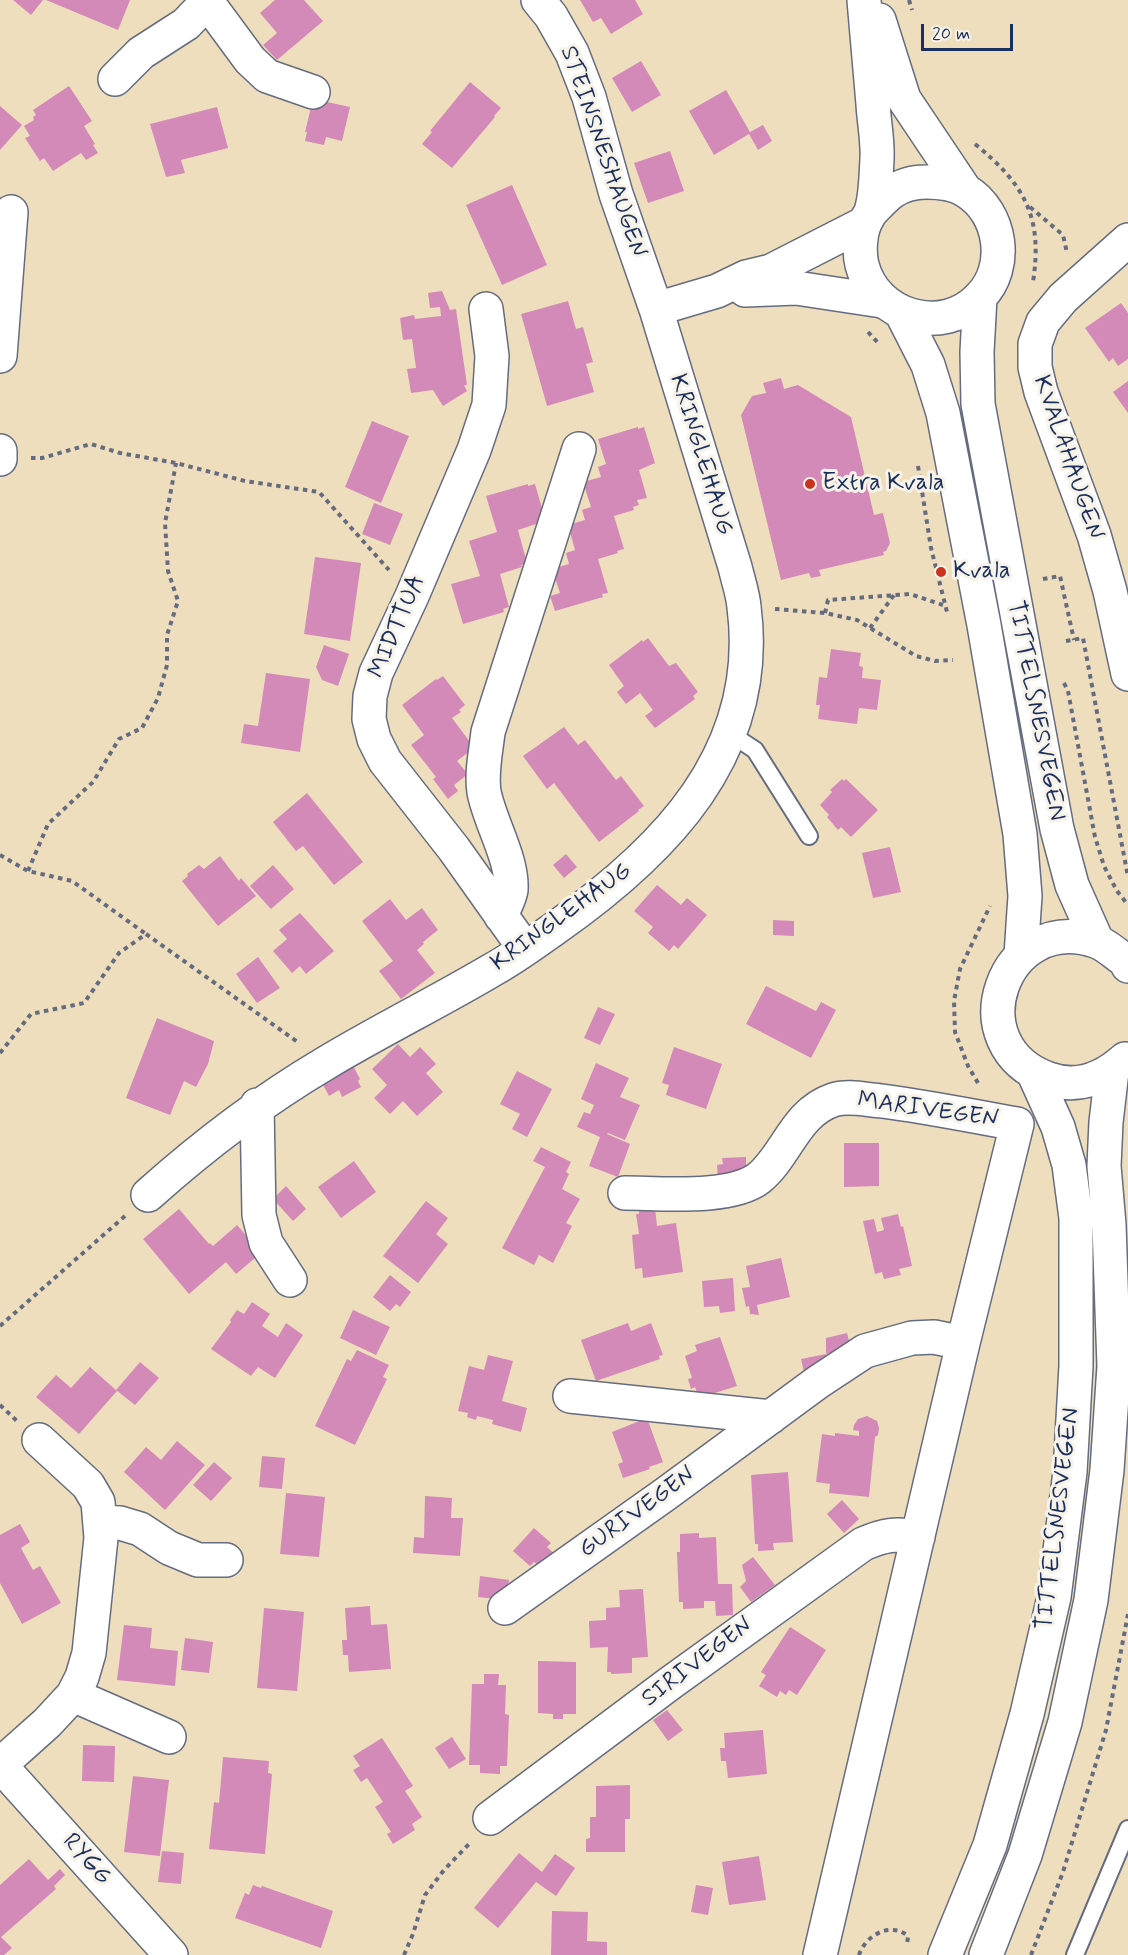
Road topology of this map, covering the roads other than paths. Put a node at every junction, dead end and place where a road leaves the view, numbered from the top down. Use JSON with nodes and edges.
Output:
{"nodes":[{"id":1,"x":538,"y":0,"type":"edge"},
{"id":2,"x":864,"y":0,"type":"edge"},
{"id":3,"x":873,"y":0,"type":"edge"},
{"id":4,"x":209,"y":1,"type":"edge"},
{"id":5,"x":114,"y":79,"type":"dead end"},
{"id":6,"x":313,"y":92,"type":"dead end"},
{"id":7,"x":965,"y":190,"type":"junction"},
{"id":8,"x":11,"y":212,"type":"dead end"},
{"id":9,"x":869,"y":217,"type":"junction"},
{"id":10,"x":1128,"y":240,"type":"edge"},
{"id":11,"x":717,"y":291,"type":"junction"},
{"id":12,"x":980,"y":297,"type":"junction"},
{"id":13,"x":892,"y":307,"type":"junction"},
{"id":14,"x":486,"y":309,"type":"dead end"},
{"id":15,"x":656,"y":309,"type":"junction"},
{"id":16,"x":0,"y":356,"type":"edge"},
{"id":17,"x":579,"y":450,"type":"dead end"},
{"id":18,"x":0,"y":451,"type":"edge"},
{"id":19,"x":0,"y":459,"type":"edge"},
{"id":20,"x":1128,"y":674,"type":"edge"},
{"id":21,"x":729,"y":733,"type":"junction"},
{"id":22,"x":808,"y":836,"type":"dead end"},
{"id":23,"x":501,"y":916,"type":"junction"},
{"id":24,"x":1097,"y":941,"type":"junction"},
{"id":25,"x":525,"y":949,"type":"junction"},
{"id":26,"x":1022,"y":955,"type":"junction"},
{"id":27,"x":1128,"y":966,"type":"edge"},
{"id":28,"x":1120,"y":1063,"type":"edge"},
{"id":29,"x":1034,"y":1074,"type":"junction"},
{"id":30,"x":257,"y":1105,"type":"junction"},
{"id":31,"x":625,"y":1193,"type":"dead end"},
{"id":32,"x":148,"y":1195,"type":"road end"},
{"id":33,"x":290,"y":1280,"type":"dead end"},
{"id":34,"x":963,"y":1343,"type":"junction"},
{"id":35,"x":570,"y":1396,"type":"dead end"},
{"id":36,"x":771,"y":1417,"type":"junction"},
{"id":37,"x":39,"y":1440,"type":"dead end"},
{"id":38,"x":101,"y":1522,"type":"junction"},
{"id":39,"x":918,"y":1537,"type":"junction"},
{"id":40,"x":226,"y":1560,"type":"dead end"},
{"id":41,"x":505,"y":1608,"type":"dead end"},
{"id":42,"x":73,"y":1695,"type":"junction"},
{"id":43,"x":169,"y":1737,"type":"dead end"},
{"id":44,"x":0,"y":1765,"type":"edge"},
{"id":45,"x":490,"y":1818,"type":"road end"},
{"id":46,"x":1128,"y":1829,"type":"edge"},
{"id":47,"x":171,"y":1955,"type":"edge"},
{"id":48,"x":820,"y":1955,"type":"edge"},
{"id":49,"x":945,"y":1955,"type":"edge"},
{"id":50,"x":987,"y":1955,"type":"edge"},
{"id":51,"x":1075,"y":1955,"type":"edge"}],
"edges":[{"from":1,"to":15,"type":"street","name":"STEINSNESHAUGEN"},
{"from":2,"to":9,"type":"street"},
{"from":3,"to":7,"type":"street"},
{"from":4,"to":5,"type":"street"},
{"from":4,"to":6,"type":"street"},
{"from":7,"to":9,"type":"street"},
{"from":7,"to":12,"type":"street"},
{"from":8,"to":16,"type":"street"},
{"from":9,"to":11,"type":"street"},
{"from":9,"to":13,"type":"street"},
{"from":10,"to":20,"type":"street","name":"KVALAHAUGEN"},
{"from":11,"to":13,"type":"street"},
{"from":11,"to":15,"type":"street"},
{"from":12,"to":13,"type":"street"},
{"from":12,"to":24,"type":"street","name":"TITTELSNESVEGEN"},
{"from":13,"to":26,"type":"street","name":"TITTELSNESVEGEN"},
{"from":14,"to":23,"type":"street","name":"MIDTTUA"},
{"from":15,"to":21,"type":"street","name":"KRINGLEHAUG"},
{"from":17,"to":23,"type":"street"},
{"from":18,"to":19,"type":"street"},
{"from":21,"to":22,"type":"lane"},
{"from":21,"to":25,"type":"street","name":"KRINGLEHAUG"},
{"from":23,"to":25,"type":"street","name":"MIDTTUA"},
{"from":24,"to":26,"type":"street"},
{"from":24,"to":27,"type":"street"},
{"from":25,"to":30,"type":"street","name":"KRINGLEHAUG"},
{"from":26,"to":29,"type":"street"},
{"from":28,"to":29,"type":"street"},
{"from":28,"to":50,"type":"street","name":"TITTELSNESVEGEN"},
{"from":29,"to":49,"type":"street","name":"TITTELSNESVEGEN"},
{"from":30,"to":32,"type":"street","name":"KRINGLEHAUG"},
{"from":30,"to":33,"type":"street"},
{"from":31,"to":34,"type":"street","name":"MARIVEGEN"},
{"from":34,"to":36,"type":"street","name":"GURIVEGEN"},
{"from":34,"to":39,"type":"street"},
{"from":35,"to":36,"type":"street"},
{"from":36,"to":41,"type":"street","name":"GURIVEGEN"},
{"from":37,"to":38,"type":"street","name":"RYGG"},
{"from":38,"to":40,"type":"street"},
{"from":38,"to":42,"type":"street","name":"RYGG"},
{"from":39,"to":45,"type":"street","name":"SIRIVEGEN"},
{"from":39,"to":48,"type":"street"},
{"from":42,"to":43,"type":"street"},
{"from":42,"to":44,"type":"street","name":"RYGG"},
{"from":44,"to":47,"type":"street","name":"RYGG"},
{"from":46,"to":51,"type":"lane"}]}
